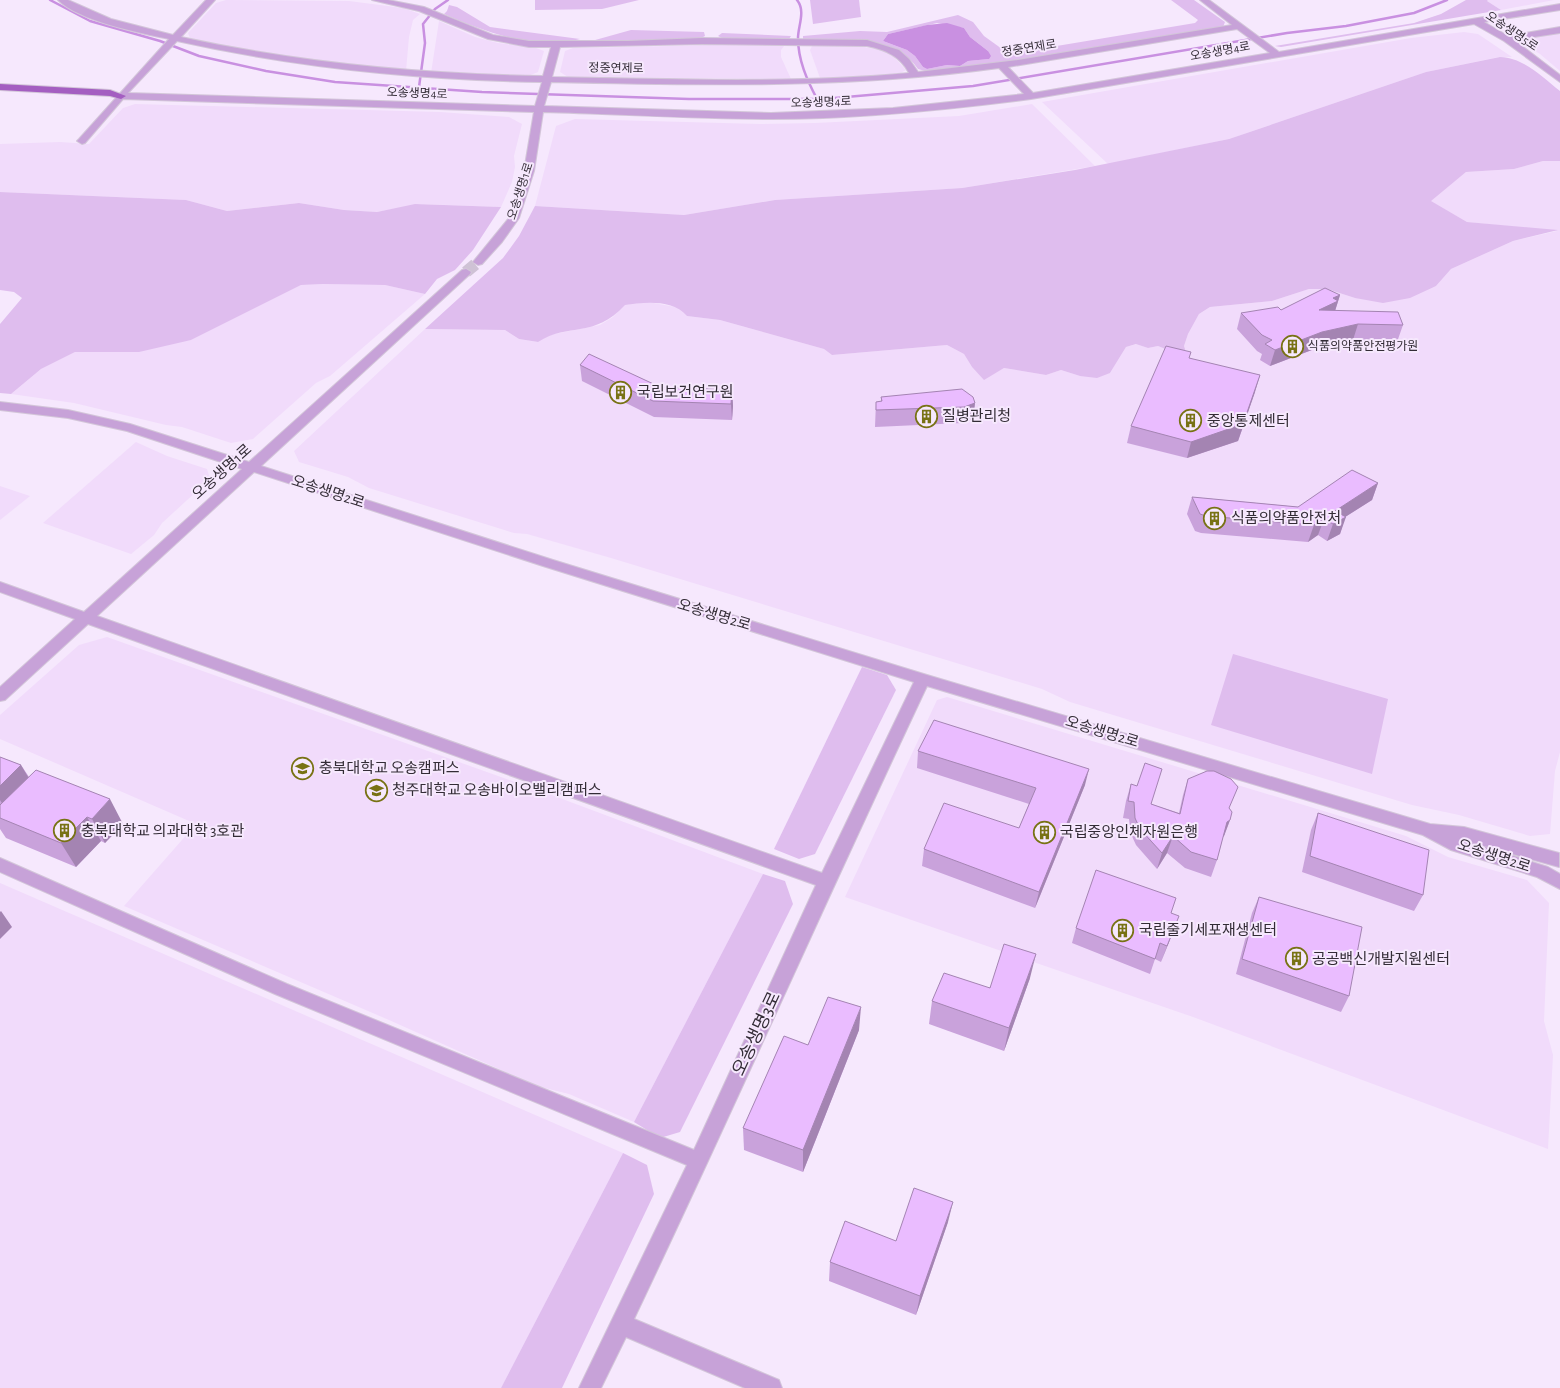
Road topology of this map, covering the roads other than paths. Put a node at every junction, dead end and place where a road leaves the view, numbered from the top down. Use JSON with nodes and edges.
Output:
{"nodes":[{"id":1,"x":62,"y":0,"type":"edge"},
{"id":2,"x":211,"y":0,"type":"edge"},
{"id":3,"x":376,"y":0,"type":"edge"},
{"id":4,"x":1204,"y":0,"type":"edge"},
{"id":5,"x":1560,"y":7,"type":"edge"},
{"id":6,"x":1475,"y":21,"type":"junction"},
{"id":7,"x":1242,"y":28,"type":"junction"},
{"id":8,"x":1560,"y":30,"type":"edge"},
{"id":9,"x":173,"y":39,"type":"junction"},
{"id":10,"x":1506,"y":39,"type":"junction"},
{"id":11,"x":556,"y":45,"type":"junction"},
{"id":12,"x":1273,"y":51,"type":"junction"},
{"id":13,"x":1002,"y":66,"type":"junction"},
{"id":14,"x":915,"y":75,"type":"junction"},
{"id":15,"x":1560,"y":79,"type":"edge"},
{"id":16,"x":547,"y":81,"type":"junction"},
{"id":17,"x":0,"y":87,"type":"edge"},
{"id":18,"x":0,"y":92,"type":"edge"},
{"id":19,"x":1029,"y":94,"type":"junction"},
{"id":20,"x":121,"y":96,"type":"junction"},
{"id":21,"x":540,"y":107,"type":"junction"},
{"id":22,"x":82,"y":141,"type":"dead end"},
{"id":23,"x":478,"y":262,"type":"tunnel mouth"},
{"id":24,"x":466,"y":272,"type":"tunnel mouth"},
{"id":25,"x":0,"y":406,"type":"edge"},
{"id":26,"x":252,"y":467,"type":"junction"},
{"id":27,"x":0,"y":588,"type":"edge"},
{"id":28,"x":86,"y":618,"type":"junction"},
{"id":29,"x":923,"y":679,"type":"junction"},
{"id":30,"x":0,"y":696,"type":"edge"},
{"id":31,"x":1428,"y":830,"type":"junction"},
{"id":32,"x":1560,"y":859,"type":"edge"},
{"id":33,"x":0,"y":865,"type":"edge"},
{"id":34,"x":1560,"y":881,"type":"edge"},
{"id":35,"x":826,"y":882,"type":"junction"},
{"id":36,"x":699,"y":1161,"type":"junction"},
{"id":37,"x":620,"y":1324,"type":"junction"},
{"id":38,"x":590,"y":1388,"type":"edge"},
{"id":39,"x":771,"y":1388,"type":"edge"}],
"edges":[{"from":1,"to":9,"type":"street"},
{"from":2,"to":9,"type":"street"},
{"from":3,"to":11,"type":"street"},
{"from":4,"to":7,"type":"street"},
{"from":5,"to":6,"type":"street","name":"오송생명4로"},
{"from":6,"to":10,"type":"street","name":"오송생명5로"},
{"from":6,"to":12,"type":"street","name":"오송생명4로"},
{"from":7,"to":12,"type":"street"},
{"from":7,"to":13,"type":"street","name":"정중연제로"},
{"from":8,"to":10,"type":"street"},
{"from":9,"to":16,"type":"street","name":"정중연제로"},
{"from":9,"to":20,"type":"street"},
{"from":10,"to":15,"type":"street","name":"오송생명5로"},
{"from":11,"to":14,"type":"street"},
{"from":11,"to":16,"type":"street","name":"오송생명1로"},
{"from":12,"to":19,"type":"street","name":"오송생명4로"},
{"from":13,"to":14,"type":"street","name":"정중연제로"},
{"from":13,"to":19,"type":"street"},
{"from":14,"to":16,"type":"street","name":"정중연제로"},
{"from":16,"to":21,"type":"street","name":"오송생명1로"},
{"from":17,"to":20,"type":"main road"},
{"from":18,"to":20,"type":"main road"},
{"from":19,"to":21,"type":"street","name":"오송생명4로"},
{"from":20,"to":21,"type":"street","name":"오송생명4로"},
{"from":20,"to":22,"type":"street"},
{"from":21,"to":23,"type":"street","name":"오송생명1로"},
{"from":24,"to":26,"type":"street","name":"오송생명1로"},
{"from":25,"to":26,"type":"street","name":"오송생명2로"},
{"from":26,"to":28,"type":"street","name":"오송생명1로"},
{"from":26,"to":29,"type":"street","name":"오송생명2로"},
{"from":27,"to":28,"type":"street"},
{"from":28,"to":30,"type":"street","name":"오송생명1로"},
{"from":28,"to":35,"type":"street"},
{"from":29,"to":31,"type":"street","name":"오송생명2로"},
{"from":29,"to":35,"type":"street","name":"오송생명3로"},
{"from":31,"to":32,"type":"street","name":"오송생명2로"},
{"from":31,"to":34,"type":"street","name":"오송생명2로"},
{"from":32,"to":34,"type":"street"},
{"from":33,"to":36,"type":"street"},
{"from":35,"to":36,"type":"street","name":"오송생명3로"},
{"from":36,"to":37,"type":"street","name":"오송생명3로"},
{"from":37,"to":38,"type":"street","name":"오송생명3로"},
{"from":37,"to":39,"type":"street"}]}
